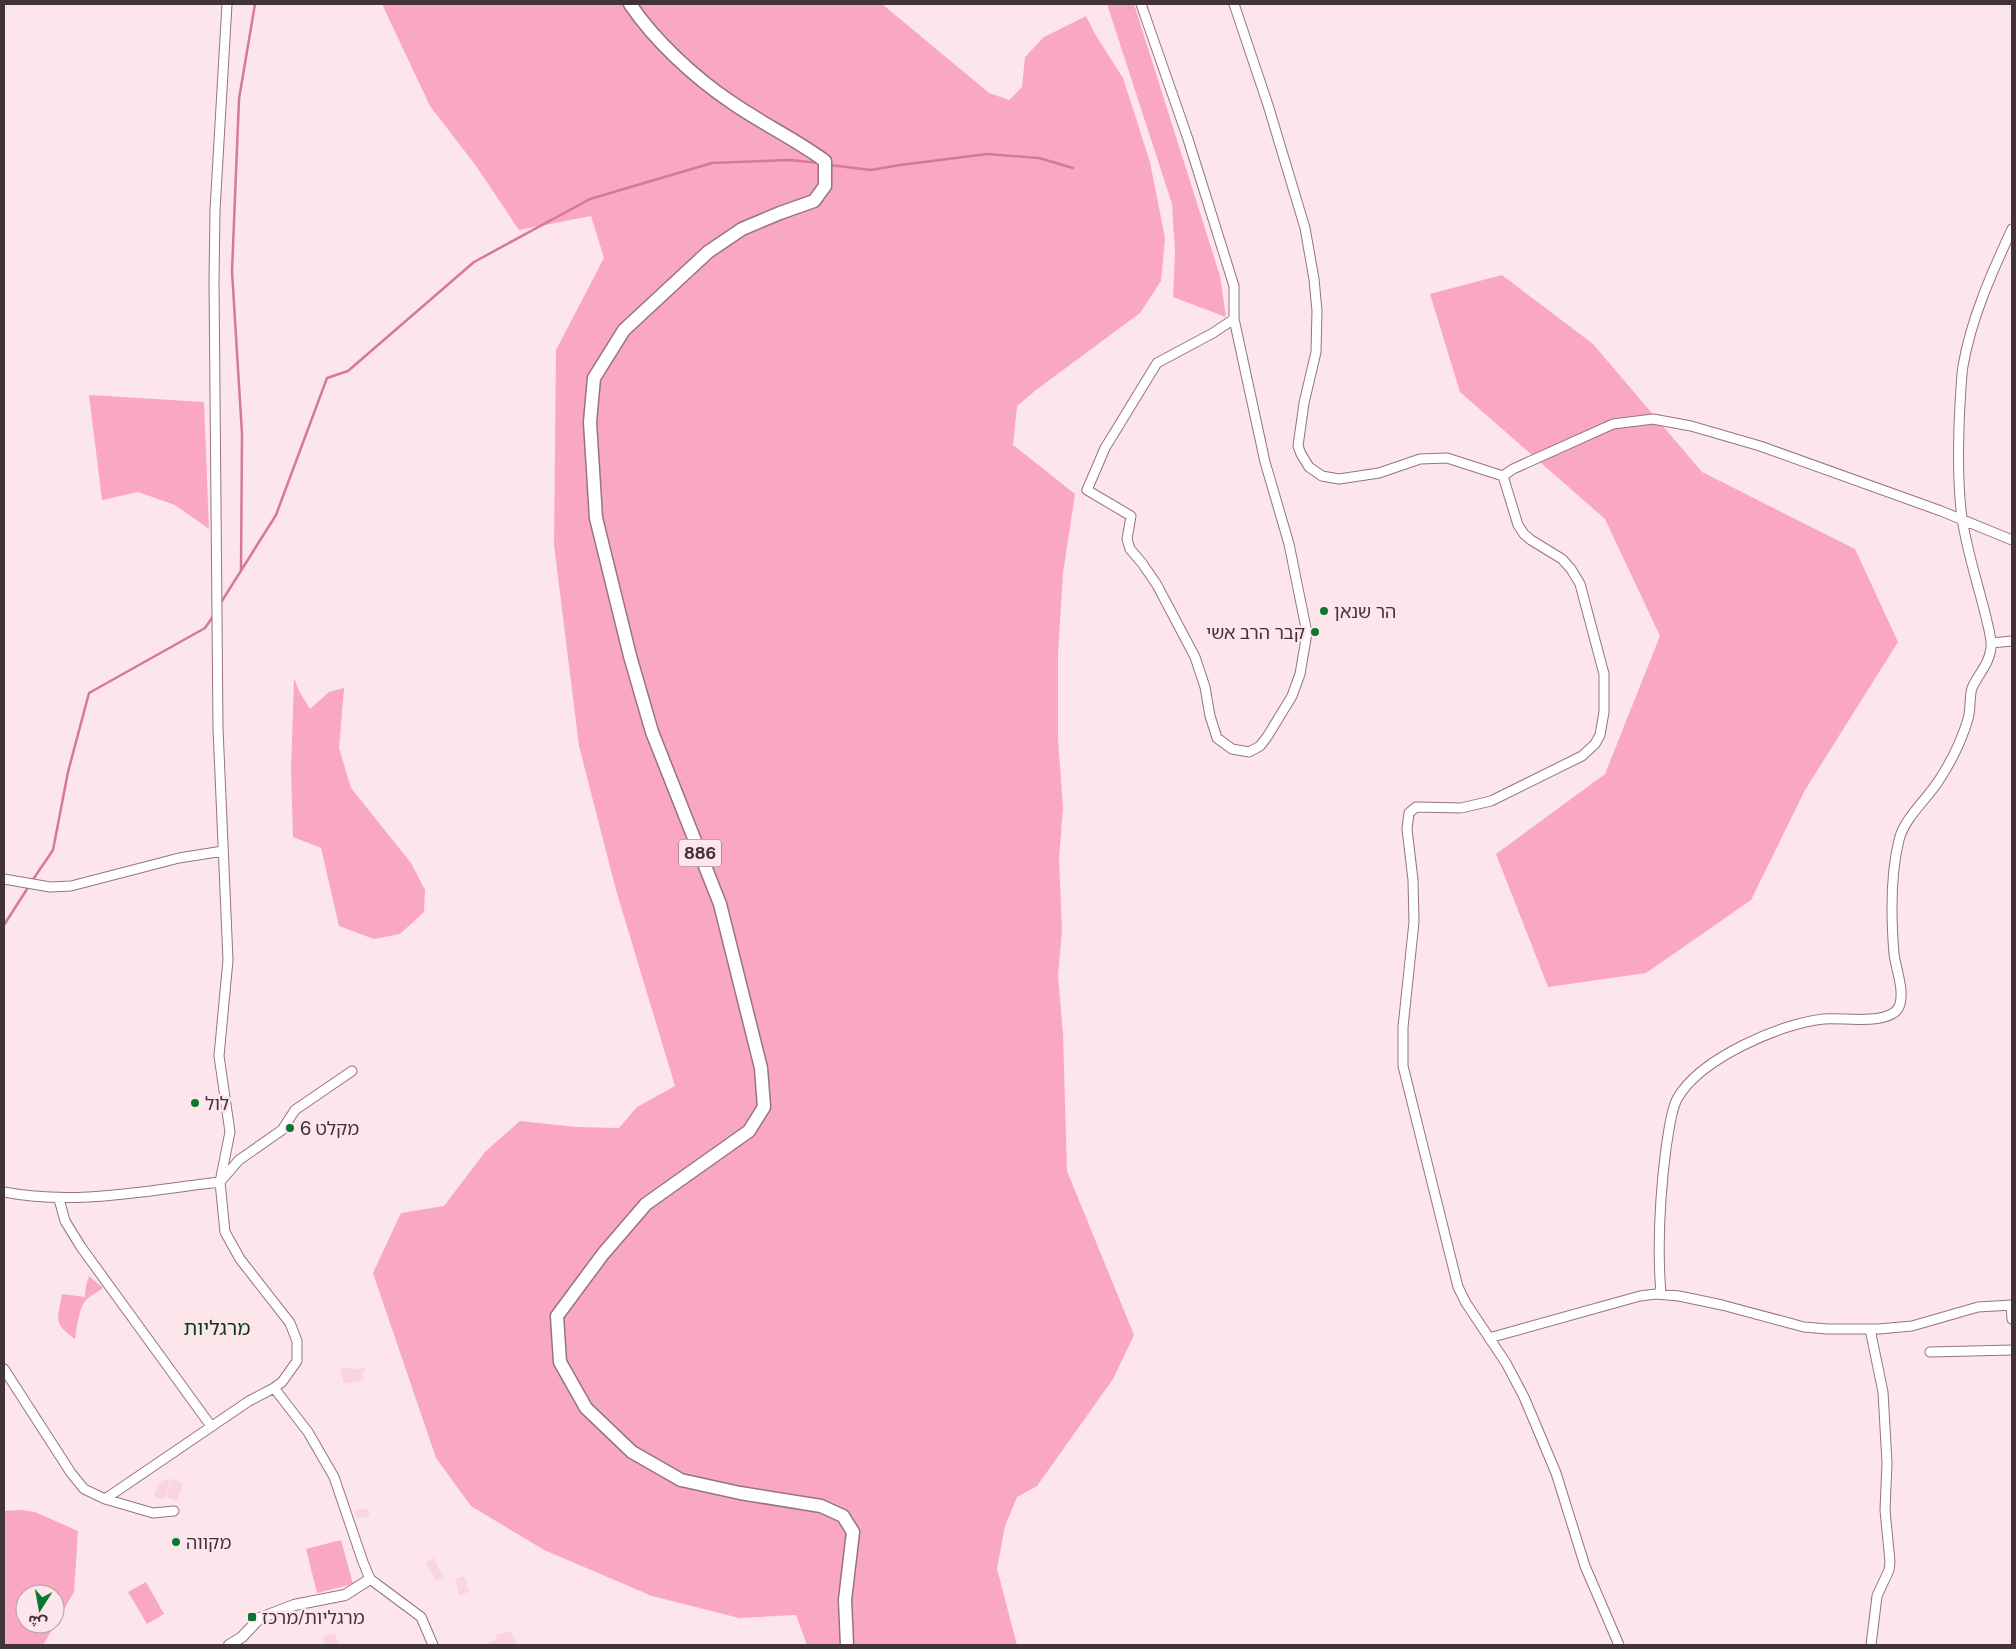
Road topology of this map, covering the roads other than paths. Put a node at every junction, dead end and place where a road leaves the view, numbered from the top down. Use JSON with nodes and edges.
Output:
{"nodes":[{"id":1,"x":227,"y":4,"type":"edge"},
{"id":2,"x":630,"y":4,"type":"edge"},
{"id":3,"x":1141,"y":4,"type":"edge"},
{"id":4,"x":1234,"y":4,"type":"edge"},
{"id":5,"x":2012,"y":229,"type":"edge"},
{"id":6,"x":1234,"y":320,"type":"junction"},
{"id":7,"x":1504,"y":476,"type":"junction"},
{"id":8,"x":1962,"y":520,"type":"junction"},
{"id":9,"x":2012,"y":540,"type":"edge"},
{"id":10,"x":2012,"y":641,"type":"edge"},
{"id":11,"x":1991,"y":643,"type":"junction"},
{"id":12,"x":223,"y":851,"type":"junction"},
{"id":13,"x":4,"y":880,"type":"edge"},
{"id":14,"x":352,"y":1071,"type":"dead end"},
{"id":15,"x":220,"y":1182,"type":"junction"},
{"id":16,"x":4,"y":1192,"type":"edge"},
{"id":17,"x":59,"y":1199,"type":"junction"},
{"id":18,"x":1661,"y":1294,"type":"junction"},
{"id":19,"x":2012,"y":1305,"type":"edge"},
{"id":20,"x":2012,"y":1319,"type":"edge"},
{"id":21,"x":1870,"y":1329,"type":"junction"},
{"id":22,"x":1489,"y":1338,"type":"junction"},
{"id":23,"x":2012,"y":1350,"type":"edge"},
{"id":24,"x":1930,"y":1352,"type":"dead end"},
{"id":25,"x":4,"y":1369,"type":"edge"},
{"id":26,"x":274,"y":1388,"type":"junction"},
{"id":27,"x":212,"y":1426,"type":"junction"},
{"id":28,"x":105,"y":1499,"type":"junction"},
{"id":29,"x":174,"y":1511,"type":"dead end"},
{"id":30,"x":370,"y":1579,"type":"junction"},
{"id":31,"x":242,"y":1641,"type":"edge"},
{"id":32,"x":229,"y":1645,"type":"edge"},
{"id":33,"x":433,"y":1645,"type":"edge"},
{"id":34,"x":848,"y":1645,"type":"edge"},
{"id":35,"x":1620,"y":1645,"type":"edge"},
{"id":36,"x":1871,"y":1645,"type":"edge"}],
"edges":[{"from":1,"to":12,"type":"street"},
{"from":2,"to":34,"type":"main road","number":"886"},
{"from":3,"to":6,"type":"street"},
{"from":4,"to":7,"type":"street"},
{"from":5,"to":8,"type":"street"},
{"from":6,"to":6,"type":"street"},
{"from":7,"to":8,"type":"street"},
{"from":7,"to":22,"type":"street"},
{"from":8,"to":9,"type":"street"},
{"from":8,"to":11,"type":"street"},
{"from":10,"to":11,"type":"street"},
{"from":11,"to":18,"type":"street"},
{"from":12,"to":13,"type":"street"},
{"from":12,"to":15,"type":"street"},
{"from":14,"to":15,"type":"street"},
{"from":15,"to":17,"type":"street"},
{"from":15,"to":26,"type":"street"},
{"from":16,"to":17,"type":"street"},
{"from":17,"to":27,"type":"street"},
{"from":18,"to":21,"type":"street"},
{"from":18,"to":22,"type":"street"},
{"from":19,"to":20,"type":"street"},
{"from":19,"to":21,"type":"street"},
{"from":21,"to":36,"type":"street"},
{"from":22,"to":35,"type":"street"},
{"from":23,"to":24,"type":"street"},
{"from":25,"to":28,"type":"street"},
{"from":26,"to":27,"type":"street"},
{"from":26,"to":30,"type":"street"},
{"from":27,"to":28,"type":"street"},
{"from":28,"to":29,"type":"street"},
{"from":30,"to":31,"type":"street"},
{"from":30,"to":33,"type":"street"},
{"from":31,"to":32,"type":"street"}]}
